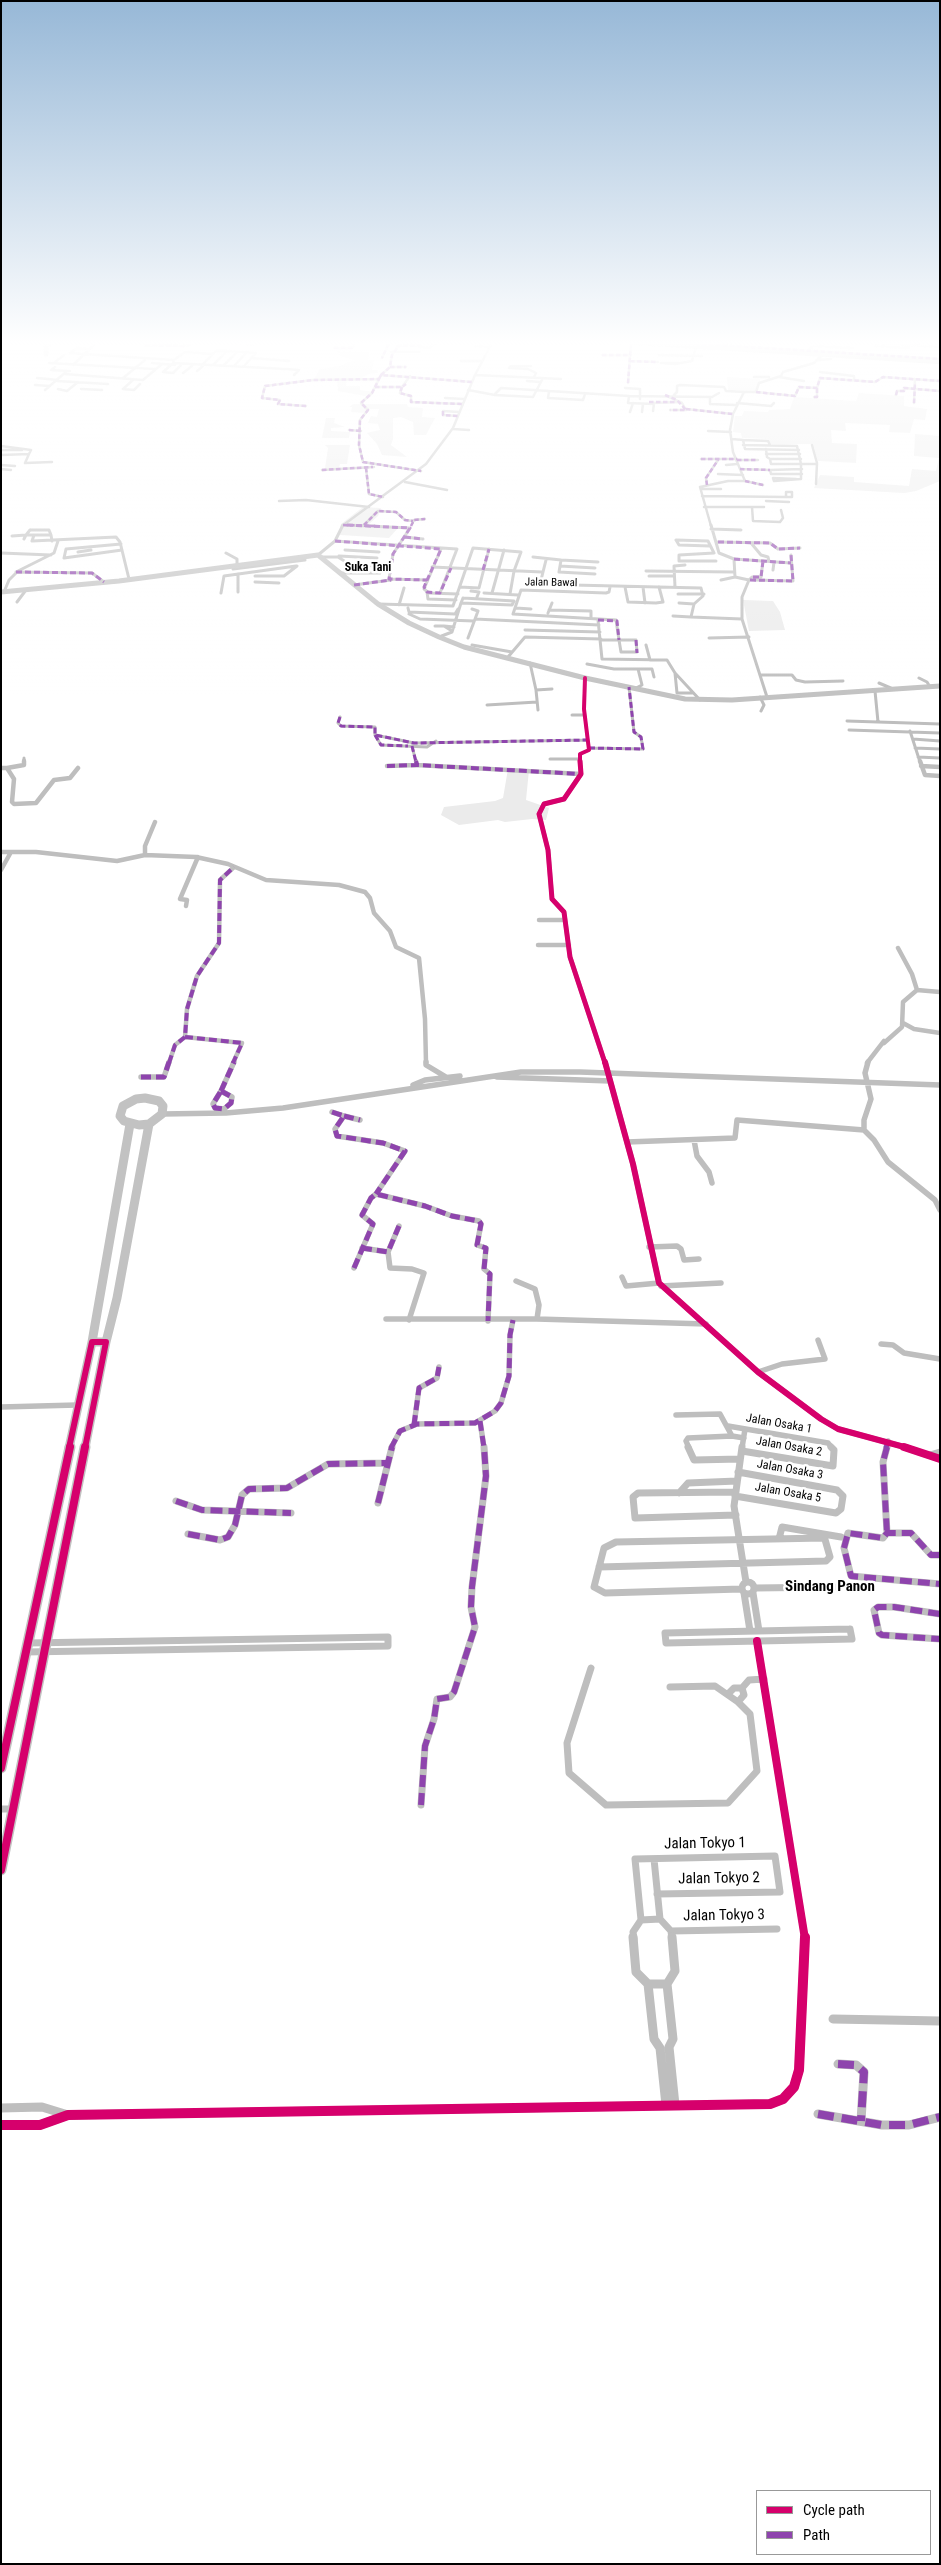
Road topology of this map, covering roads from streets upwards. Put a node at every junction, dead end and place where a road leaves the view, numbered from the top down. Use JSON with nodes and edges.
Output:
{"nodes":[{"id":1,"x":718,"y":460,"type":"edge"},
{"id":2,"x":26,"y":461,"type":"edge"},
{"id":3,"x":363,"y":461,"type":"edge"},
{"id":4,"x":428,"y":461,"type":"edge"},
{"id":5,"x":731,"y":461,"type":"edge"},
{"id":6,"x":737,"y":461,"type":"junction"},
{"id":7,"x":743,"y":461,"type":"edge"},
{"id":8,"x":770,"y":461,"type":"edge"},
{"id":9,"x":52,"y":462,"type":"dead end"},
{"id":10,"x":801,"y":462,"type":"junction"},
{"id":11,"x":817,"y":463,"type":"joint"},
{"id":12,"x":1,"y":465,"type":"edge"},
{"id":13,"x":726,"y":465,"type":"dead end"},
{"id":14,"x":15,"y":466,"type":"dead end"},
{"id":15,"x":386,"y":466,"type":"junction"},
{"id":16,"x":366,"y":468,"type":"junction"},
{"id":17,"x":1,"y":469,"type":"edge"},
{"id":18,"x":740,"y":469,"type":"junction"},
{"id":19,"x":802,"y":469,"type":"junction"},
{"id":20,"x":11,"y":470,"type":"dead end"},
{"id":21,"x":322,"y":470,"type":"dead end"},
{"id":22,"x":754,"y":470,"type":"junction"},
{"id":23,"x":770,"y":470,"type":"junction"},
{"id":24,"x":420,"y":471,"type":"junction"},
{"id":25,"x":718,"y":474,"type":"dead end"},
{"id":26,"x":802,"y":474,"type":"junction"},
{"id":27,"x":743,"y":475,"type":"junction"},
{"id":28,"x":796,"y":479,"type":"junction"},
{"id":29,"x":745,"y":481,"type":"junction"},
{"id":30,"x":405,"y":482,"type":"junction"},
{"id":31,"x":431,"y":482,"type":"dead end"},
{"id":32,"x":756,"y":483,"type":"junction"},
{"id":33,"x":425,"y":484,"type":"junction"},
{"id":34,"x":816,"y":484,"type":"dead end"},
{"id":35,"x":763,"y":485,"type":"dead end"},
{"id":36,"x":707,"y":486,"type":"junction"},
{"id":37,"x":700,"y":489,"type":"junction"},
{"id":38,"x":721,"y":489,"type":"dead end"},
{"id":39,"x":447,"y":490,"type":"dead end"},
{"id":40,"x":773,"y":492,"type":"dead end"},
{"id":41,"x":702,"y":496,"type":"junction"},
{"id":42,"x":766,"y":496,"type":"junction"},
{"id":43,"x":772,"y":496,"type":"junction"},
{"id":44,"x":383,"y":497,"type":"junction"},
{"id":45,"x":786,"y":497,"type":"dead end"},
{"id":46,"x":279,"y":501,"type":"dead end"},
{"id":47,"x":766,"y":501,"type":"junction"},
{"id":48,"x":779,"y":501,"type":"junction"},
{"id":49,"x":789,"y":502,"type":"dead end"},
{"id":50,"x":381,"y":505,"type":"dead end"},
{"id":51,"x":369,"y":507,"type":"junction"},
{"id":52,"x":704,"y":507,"type":"junction"},
{"id":53,"x":752,"y":507,"type":"junction"},
{"id":54,"x":378,"y":511,"type":"junction"},
{"id":55,"x":424,"y":520,"type":"dead end"},
{"id":56,"x":413,"y":521,"type":"junction"},
{"id":57,"x":343,"y":525,"type":"junction"},
{"id":58,"x":364,"y":525,"type":"junction"},
{"id":59,"x":410,"y":528,"type":"junction"},
{"id":60,"x":711,"y":529,"type":"junction"},
{"id":61,"x":741,"y":530,"type":"dead end"},
{"id":62,"x":34,"y":535,"type":"junction"},
{"id":63,"x":51,"y":535,"type":"junction"},
{"id":64,"x":12,"y":536,"type":"dead end"},
{"id":65,"x":25,"y":537,"type":"junction"},
{"id":66,"x":405,"y":537,"type":"junction"},
{"id":67,"x":118,"y":540,"type":"junction"},
{"id":68,"x":52,"y":541,"type":"junction"},
{"id":69,"x":335,"y":541,"type":"junction"},
{"id":70,"x":58,"y":542,"type":"junction"},
{"id":71,"x":83,"y":542,"type":"junction"},
{"id":72,"x":718,"y":542,"type":"junction"},
{"id":73,"x":751,"y":543,"type":"junction"},
{"id":74,"x":121,"y":544,"type":"junction"},
{"id":75,"x":114,"y":545,"type":"junction"},
{"id":76,"x":350,"y":545,"type":"dead end"},
{"id":77,"x":397,"y":545,"type":"junction"},
{"id":78,"x":682,"y":545,"type":"junction"},
{"id":79,"x":696,"y":546,"type":"junction"},
{"id":80,"x":710,"y":546,"type":"junction"},
{"id":81,"x":81,"y":547,"type":"junction"},
{"id":82,"x":419,"y":547,"type":"junction"},
{"id":83,"x":489,"y":548,"type":"junction"},
{"id":84,"x":800,"y":548,"type":"dead end"},
{"id":85,"x":441,"y":549,"type":"junction"},
{"id":86,"x":122,"y":550,"type":"junction"},
{"id":87,"x":344,"y":550,"type":"junction"},
{"id":88,"x":504,"y":550,"type":"junction"},
{"id":89,"x":78,"y":552,"type":"junction"},
{"id":90,"x":379,"y":552,"type":"dead end"},
{"id":91,"x":1,"y":553,"type":"edge"},
{"id":92,"x":226,"y":553,"type":"dead end"},
{"id":93,"x":714,"y":553,"type":"junction"},
{"id":94,"x":719,"y":553,"type":"junction"},
{"id":95,"x":50,"y":555,"type":"junction"},
{"id":96,"x":685,"y":555,"type":"junction"},
{"id":97,"x":791,"y":555,"type":"dead end"},
{"id":98,"x":319,"y":556,"type":"junction"},
{"id":99,"x":339,"y":556,"type":"junction"},
{"id":100,"x":699,"y":556,"type":"junction"},
{"id":101,"x":78,"y":557,"type":"junction"},
{"id":102,"x":533,"y":557,"type":"dead end"},
{"id":103,"x":308,"y":558,"type":"junction"},
{"id":104,"x":378,"y":558,"type":"dead end"},
{"id":105,"x":546,"y":560,"type":"junction"},
{"id":106,"x":562,"y":560,"type":"junction"},
{"id":107,"x":734,"y":560,"type":"junction"},
{"id":108,"x":768,"y":561,"type":"junction"},
{"id":109,"x":598,"y":562,"type":"dead end"},
{"id":110,"x":763,"y":562,"type":"junction"},
{"id":111,"x":713,"y":563,"type":"junction"},
{"id":112,"x":774,"y":563,"type":"junction"},
{"id":113,"x":791,"y":563,"type":"junction"},
{"id":114,"x":238,"y":565,"type":"junction"},
{"id":115,"x":255,"y":565,"type":"junction"},
{"id":116,"x":296,"y":566,"type":"junction"},
{"id":117,"x":376,"y":566,"type":"dead end"},
{"id":118,"x":560,"y":566,"type":"junction"},
{"id":119,"x":432,"y":567,"type":"junction"},
{"id":120,"x":451,"y":568,"type":"junction"},
{"id":121,"x":466,"y":568,"type":"junction"},
{"id":122,"x":594,"y":568,"type":"dead end"},
{"id":123,"x":228,"y":569,"type":"dead end"},
{"id":124,"x":276,"y":569,"type":"junction"},
{"id":125,"x":483,"y":570,"type":"junction"},
{"id":126,"x":499,"y":570,"type":"junction"},
{"id":127,"x":646,"y":570,"type":"dead end"},
{"id":128,"x":773,"y":570,"type":"dead end"},
{"id":129,"x":514,"y":571,"type":"junction"},
{"id":130,"x":674,"y":571,"type":"junction"},
{"id":131,"x":16,"y":572,"type":"junction"},
{"id":132,"x":532,"y":572,"type":"junction"},
{"id":133,"x":542,"y":572,"type":"junction"},
{"id":134,"x":559,"y":572,"type":"junction"},
{"id":135,"x":717,"y":572,"type":"junction"},
{"id":136,"x":734,"y":572,"type":"junction"},
{"id":137,"x":339,"y":573,"type":"junction"},
{"id":138,"x":380,"y":573,"type":"dead end"},
{"id":139,"x":238,"y":574,"type":"junction"},
{"id":140,"x":255,"y":574,"type":"junction"},
{"id":141,"x":595,"y":574,"type":"dead end"},
{"id":142,"x":268,"y":576,"type":"junction"},
{"id":143,"x":648,"y":576,"type":"dead end"},
{"id":144,"x":674,"y":576,"type":"junction"},
{"id":145,"x":734,"y":577,"type":"junction"},
{"id":146,"x":130,"y":579,"type":"junction"},
{"id":147,"x":391,"y":580,"type":"junction"},
{"id":148,"x":426,"y":580,"type":"junction"},
{"id":149,"x":721,"y":580,"type":"dead end"},
{"id":150,"x":750,"y":580,"type":"junction"},
{"id":151,"x":104,"y":582,"type":"junction"},
{"id":152,"x":279,"y":583,"type":"dead end"},
{"id":153,"x":530,"y":584,"type":"junction"},
{"id":154,"x":540,"y":584,"type":"junction"},
{"id":155,"x":555,"y":584,"type":"junction"},
{"id":156,"x":354,"y":585,"type":"junction"},
{"id":157,"x":561,"y":585,"type":"junction"},
{"id":158,"x":460,"y":587,"type":"junction"},
{"id":159,"x":610,"y":587,"type":"junction"},
{"id":160,"x":625,"y":587,"type":"junction"},
{"id":161,"x":643,"y":587,"type":"junction"},
{"id":162,"x":659,"y":587,"type":"junction"},
{"id":163,"x":675,"y":587,"type":"junction"},
{"id":164,"x":404,"y":588,"type":"dead end"},
{"id":165,"x":26,"y":590,"type":"junction"},
{"id":166,"x":529,"y":590,"type":"junction"},
{"id":167,"x":471,"y":591,"type":"dead end"},
{"id":168,"x":2,"y":592,"type":"edge"},
{"id":169,"x":238,"y":592,"type":"dead end"},
{"id":170,"x":427,"y":592,"type":"junction"},
{"id":171,"x":559,"y":592,"type":"junction"},
{"id":172,"x":221,"y":593,"type":"dead end"},
{"id":173,"x":440,"y":593,"type":"junction"},
{"id":174,"x":484,"y":593,"type":"dead end"},
{"id":175,"x":492,"y":593,"type":"junction"},
{"id":176,"x":458,"y":594,"type":"junction"},
{"id":177,"x":510,"y":594,"type":"junction"},
{"id":178,"x":678,"y":594,"type":"dead end"},
{"id":179,"x":704,"y":594,"type":"junction"},
{"id":180,"x":518,"y":595,"type":"junction"},
{"id":181,"x":477,"y":597,"type":"junction"},
{"id":182,"x":456,"y":600,"type":"junction"},
{"id":183,"x":17,"y":602,"type":"dead end"},
{"id":184,"x":461,"y":603,"type":"junction"},
{"id":185,"x":552,"y":603,"type":"dead end"},
{"id":186,"x":646,"y":603,"type":"junction"},
{"id":187,"x":679,"y":603,"type":"dead end"},
{"id":188,"x":378,"y":604,"type":"junction"},
{"id":189,"x":694,"y":604,"type":"junction"},
{"id":190,"x":399,"y":605,"type":"junction"},
{"id":191,"x":452,"y":606,"type":"junction"},
{"id":192,"x":408,"y":608,"type":"dead end"},
{"id":193,"x":516,"y":608,"type":"junction"},
{"id":194,"x":472,"y":609,"type":"dead end"},
{"id":195,"x":531,"y":609,"type":"dead end"},
{"id":196,"x":549,"y":610,"type":"junction"},
{"id":197,"x":409,"y":614,"type":"dead end"},
{"id":198,"x":673,"y":616,"type":"dead end"},
{"id":199,"x":691,"y":616,"type":"junction"},
{"id":200,"x":546,"y":617,"type":"junction"},
{"id":201,"x":591,"y":617,"type":"junction"},
{"id":202,"x":742,"y":619,"type":"junction"},
{"id":203,"x":456,"y":620,"type":"junction"},
{"id":204,"x":475,"y":620,"type":"junction"},
{"id":205,"x":599,"y":620,"type":"junction"},
{"id":206,"x":544,"y":624,"type":"junction"},
{"id":207,"x":599,"y":625,"type":"junction"},
{"id":208,"x":435,"y":626,"type":"dead end"},
{"id":209,"x":453,"y":629,"type":"junction"},
{"id":210,"x":525,"y":630,"type":"dead end"},
{"id":211,"x":541,"y":631,"type":"junction"},
{"id":212,"x":600,"y":632,"type":"junction"},
{"id":213,"x":439,"y":637,"type":"junction"},
{"id":214,"x":749,"y":637,"type":"junction"},
{"id":215,"x":468,"y":638,"type":"dead end"},
{"id":216,"x":538,"y":638,"type":"junction"},
{"id":217,"x":709,"y":638,"type":"dead end"},
{"id":218,"x":601,"y":639,"type":"junction"},
{"id":219,"x":619,"y":640,"type":"junction"},
{"id":220,"x":472,"y":645,"type":"dead end"},
{"id":221,"x":646,"y":645,"type":"dead end"},
{"id":222,"x":510,"y":655,"type":"junction"},
{"id":223,"x":650,"y":660,"type":"junction"},
{"id":224,"x":530,"y":663,"type":"junction"},
{"id":225,"x":587,"y":664,"type":"dead end"},
{"id":226,"x":638,"y":669,"type":"junction"},
{"id":227,"x":675,"y":673,"type":"junction"},
{"id":228,"x":761,"y":676,"type":"junction"},
{"id":229,"x":654,"y":677,"type":"dead end"},
{"id":230,"x":585,"y":678,"type":"junction"},
{"id":231,"x":919,"y":678,"type":"dead end"},
{"id":232,"x":843,"y":681,"type":"dead end"},
{"id":233,"x":879,"y":684,"type":"dead end"},
{"id":234,"x":940,"y":686,"type":"edge"},
{"id":235,"x":629,"y":687,"type":"junction"},
{"id":236,"x":930,"y":687,"type":"junction"},
{"id":237,"x":636,"y":688,"type":"junction"},
{"id":238,"x":552,"y":689,"type":"dead end"},
{"id":239,"x":893,"y":689,"type":"junction"},
{"id":240,"x":536,"y":690,"type":"junction"},
{"id":241,"x":875,"y":691,"type":"junction"},
{"id":242,"x":692,"y":693,"type":"junction"},
{"id":243,"x":767,"y":697,"type":"junction"},
{"id":244,"x":760,"y":698,"type":"junction"},
{"id":245,"x":700,"y":700,"type":"junction"},
{"id":246,"x":537,"y":702,"type":"junction"},
{"id":247,"x":487,"y":705,"type":"dead end"},
{"id":248,"x":538,"y":710,"type":"dead end"},
{"id":249,"x":761,"y":711,"type":"dead end"},
{"id":250,"x":585,"y":714,"type":"junction"},
{"id":251,"x":572,"y":715,"type":"dead end"},
{"id":252,"x":340,"y":717,"type":"dead end"},
{"id":253,"x":847,"y":721,"type":"dead end"},
{"id":254,"x":878,"y":722,"type":"junction"},
{"id":255,"x":902,"y":723,"type":"junction"},
{"id":256,"x":916,"y":723,"type":"junction"},
{"id":257,"x":940,"y":724,"type":"edge"},
{"id":258,"x":849,"y":730,"type":"dead end"},
{"id":259,"x":908,"y":731,"type":"junction"},
{"id":260,"x":918,"y":732,"type":"junction"},
{"id":261,"x":940,"y":732,"type":"edge"},
{"id":262,"x":374,"y":735,"type":"junction"},
{"id":263,"x":588,"y":740,"type":"junction"},
{"id":264,"x":912,"y":740,"type":"junction"},
{"id":265,"x":436,"y":741,"type":"junction"},
{"id":266,"x":940,"y":741,"type":"edge"},
{"id":267,"x":412,"y":746,"type":"junction"},
{"id":268,"x":589,"y":748,"type":"junction"},
{"id":269,"x":915,"y":748,"type":"junction"},
{"id":270,"x":940,"y":749,"type":"edge"},
{"id":271,"x":918,"y":757,"type":"junction"},
{"id":272,"x":24,"y":758,"type":"dead end"},
{"id":273,"x":940,"y":758,"type":"edge"},
{"id":274,"x":550,"y":759,"type":"dead end"},
{"id":275,"x":580,"y":759,"type":"junction"},
{"id":276,"x":417,"y":765,"type":"junction"},
{"id":277,"x":387,"y":766,"type":"dead end"},
{"id":278,"x":921,"y":766,"type":"junction"},
{"id":279,"x":940,"y":767,"type":"edge"},
{"id":280,"x":1,"y":768,"type":"edge"},
{"id":281,"x":7,"y":768,"type":"junction"},
{"id":282,"x":78,"y":768,"type":"dead end"},
{"id":283,"x":581,"y":774,"type":"junction"},
{"id":284,"x":940,"y":776,"type":"edge"},
{"id":285,"x":155,"y":822,"type":"dead end"},
{"id":286,"x":1,"y":852,"type":"edge"},
{"id":287,"x":11,"y":852,"type":"junction"},
{"id":288,"x":145,"y":855,"type":"junction"},
{"id":289,"x":198,"y":857,"type":"junction"},
{"id":290,"x":234,"y":867,"type":"junction"},
{"id":291,"x":1,"y":870,"type":"edge"},
{"id":292,"x":186,"y":906,"type":"dead end"},
{"id":293,"x":539,"y":920,"type":"dead end"},
{"id":294,"x":565,"y":920,"type":"junction"},
{"id":295,"x":538,"y":945,"type":"dead end"},
{"id":296,"x":569,"y":946,"type":"junction"},
{"id":297,"x":898,"y":948,"type":"dead end"},
{"id":298,"x":917,"y":990,"type":"junction"},
{"id":299,"x":940,"y":992,"type":"edge"},
{"id":300,"x":903,"y":1023,"type":"junction"},
{"id":301,"x":940,"y":1033,"type":"edge"},
{"id":302,"x":185,"y":1037,"type":"junction"},
{"id":303,"x":607,"y":1073,"type":"junction"},
{"id":304,"x":486,"y":1076,"type":"junction"},
{"id":305,"x":141,"y":1077,"type":"dead end"},
{"id":306,"x":446,"y":1077,"type":"junction"},
{"id":307,"x":610,"y":1081,"type":"junction"},
{"id":308,"x":867,"y":1083,"type":"junction"},
{"id":309,"x":940,"y":1086,"type":"edge"},
{"id":310,"x":403,"y":1089,"type":"junction"},
{"id":311,"x":221,"y":1091,"type":"dead end"},
{"id":312,"x":332,"y":1112,"type":"dead end"},
{"id":313,"x":162,"y":1114,"type":"junction"},
{"id":314,"x":344,"y":1116,"type":"junction"},
{"id":315,"x":360,"y":1120,"type":"dead end"},
{"id":316,"x":130,"y":1124,"type":"junction"},
{"id":317,"x":149,"y":1124,"type":"junction"},
{"id":318,"x":864,"y":1130,"type":"junction"},
{"id":319,"x":694,"y":1140,"type":"junction"},
{"id":320,"x":627,"y":1142,"type":"junction"},
{"id":321,"x":712,"y":1183,"type":"dead end"},
{"id":322,"x":376,"y":1194,"type":"junction"},
{"id":323,"x":940,"y":1210,"type":"edge"},
{"id":324,"x":399,"y":1226,"type":"dead end"},
{"id":325,"x":649,"y":1247,"type":"junction"},
{"id":326,"x":362,"y":1248,"type":"junction"},
{"id":327,"x":388,"y":1252,"type":"junction"},
{"id":328,"x":699,"y":1259,"type":"dead end"},
{"id":329,"x":354,"y":1268,"type":"dead end"},
{"id":330,"x":622,"y":1277,"type":"dead end"},
{"id":331,"x":516,"y":1281,"type":"dead end"},
{"id":332,"x":721,"y":1283,"type":"dead end"},
{"id":333,"x":660,"y":1284,"type":"junction"},
{"id":334,"x":386,"y":1319,"type":"dead end"},
{"id":335,"x":537,"y":1319,"type":"junction"},
{"id":336,"x":409,"y":1320,"type":"junction"},
{"id":337,"x":514,"y":1320,"type":"junction"},
{"id":338,"x":488,"y":1321,"type":"junction"},
{"id":339,"x":706,"y":1324,"type":"junction"},
{"id":340,"x":818,"y":1340,"type":"dead end"},
{"id":341,"x":92,"y":1342,"type":"junction"},
{"id":342,"x":106,"y":1342,"type":"junction"},
{"id":343,"x":881,"y":1344,"type":"dead end"},
{"id":344,"x":940,"y":1360,"type":"edge"},
{"id":345,"x":439,"y":1367,"type":"dead end"},
{"id":346,"x":758,"y":1372,"type":"junction"},
{"id":347,"x":1,"y":1406,"type":"edge"},
{"id":348,"x":77,"y":1406,"type":"junction"},
{"id":349,"x":676,"y":1415,"type":"dead end"},
{"id":350,"x":480,"y":1421,"type":"junction"},
{"id":351,"x":414,"y":1425,"type":"junction"},
{"id":352,"x":728,"y":1426,"type":"junction"},
{"id":353,"x":745,"y":1429,"type":"junction"},
{"id":354,"x":732,"y":1436,"type":"junction"},
{"id":355,"x":744,"y":1438,"type":"junction"},
{"id":356,"x":888,"y":1441,"type":"junction"},
{"id":357,"x":742,"y":1451,"type":"junction"},
{"id":358,"x":940,"y":1452,"type":"edge"},
{"id":359,"x":930,"y":1455,"type":"junction"},
{"id":360,"x":740,"y":1459,"type":"junction"},
{"id":361,"x":940,"y":1459,"type":"edge"},
{"id":362,"x":387,"y":1463,"type":"junction"},
{"id":363,"x":833,"y":1466,"type":"joint"},
{"id":364,"x":738,"y":1472,"type":"junction"},
{"id":365,"x":737,"y":1481,"type":"junction"},
{"id":366,"x":679,"y":1493,"type":"junction"},
{"id":367,"x":735,"y":1494,"type":"junction"},
{"id":368,"x":176,"y":1501,"type":"dead end"},
{"id":369,"x":378,"y":1503,"type":"dead end"},
{"id":370,"x":239,"y":1512,"type":"junction"},
{"id":371,"x":291,"y":1512,"type":"dead end"},
{"id":372,"x":836,"y":1513,"type":"joint"},
{"id":373,"x":736,"y":1515,"type":"junction"},
{"id":374,"x":888,"y":1533,"type":"junction"},
{"id":375,"x":188,"y":1534,"type":"dead end"},
{"id":376,"x":824,"y":1536,"type":"junction"},
{"id":377,"x":841,"y":1538,"type":"dead end"},
{"id":378,"x":778,"y":1539,"type":"junction"},
{"id":379,"x":739,"y":1540,"type":"junction"},
{"id":380,"x":940,"y":1555,"type":"edge"},
{"id":381,"x":743,"y":1563,"type":"junction"},
{"id":382,"x":599,"y":1568,"type":"junction"},
{"id":383,"x":746,"y":1582,"type":"junction"},
{"id":384,"x":940,"y":1584,"type":"edge"},
{"id":385,"x":834,"y":1587,"type":"dead end"},
{"id":386,"x":742,"y":1591,"type":"junction"},
{"id":387,"x":754,"y":1591,"type":"junction"},
{"id":388,"x":940,"y":1614,"type":"edge"},
{"id":389,"x":804,"y":1630,"type":"junction"},
{"id":390,"x":750,"y":1631,"type":"junction"},
{"id":391,"x":759,"y":1631,"type":"junction"},
{"id":392,"x":940,"y":1639,"type":"edge"},
{"id":393,"x":806,"y":1640,"type":"junction"},
{"id":394,"x":757,"y":1641,"type":"junction"},
{"id":395,"x":45,"y":1647,"type":"junction"},
{"id":396,"x":26,"y":1648,"type":"junction"},
{"id":397,"x":591,"y":1668,"type":"dead end"},
{"id":398,"x":764,"y":1679,"type":"junction"},
{"id":399,"x":670,"y":1687,"type":"dead end"},
{"id":400,"x":742,"y":1688,"type":"junction"},
{"id":401,"x":728,"y":1694,"type":"junction"},
{"id":402,"x":738,"y":1702,"type":"junction"},
{"id":403,"x":1,"y":1768,"type":"edge"},
{"id":404,"x":421,"y":1805,"type":"dead end"},
{"id":405,"x":7,"y":1809,"type":"edge"},
{"id":406,"x":654,"y":1858,"type":"junction"},
{"id":407,"x":1,"y":1870,"type":"edge"},
{"id":408,"x":780,"y":1892,"type":"joint"},
{"id":409,"x":657,"y":1894,"type":"junction"},
{"id":410,"x":660,"y":1919,"type":"junction"},
{"id":411,"x":641,"y":1920,"type":"junction"},
{"id":412,"x":777,"y":1929,"type":"dead end"},
{"id":413,"x":672,"y":1931,"type":"junction"},
{"id":414,"x":648,"y":1984,"type":"junction"},
{"id":415,"x":667,"y":1984,"type":"junction"},
{"id":416,"x":833,"y":2019,"type":"dead end"},
{"id":417,"x":940,"y":2021,"type":"edge"},
{"id":418,"x":664,"y":2047,"type":"junction"},
{"id":419,"x":838,"y":2064,"type":"dead end"},
{"id":420,"x":670,"y":2105,"type":"junction"},
{"id":421,"x":1,"y":2108,"type":"edge"},
{"id":422,"x":818,"y":2114,"type":"dead end"},
{"id":423,"x":68,"y":2115,"type":"junction"},
{"id":424,"x":940,"y":2117,"type":"edge"},
{"id":425,"x":861,"y":2121,"type":"junction"},
{"id":426,"x":1,"y":2125,"type":"edge"}],
"edges":[{"from":1,"to":36,"type":"street"},
{"from":2,"to":9,"type":"street"},
{"from":3,"to":15,"type":"street"},
{"from":4,"to":24,"type":"street"},
{"from":5,"to":6,"type":"street"},
{"from":6,"to":7,"type":"street"},
{"from":6,"to":13,"type":"street"},
{"from":6,"to":18,"type":"street"},
{"from":8,"to":10,"type":"street"},
{"from":10,"to":11,"type":"street"},
{"from":10,"to":19,"type":"street"},
{"from":11,"to":34,"type":"street"},
{"from":12,"to":14,"type":"street"},
{"from":15,"to":16,"type":"street"},
{"from":15,"to":24,"type":"street"},
{"from":16,"to":21,"type":"street"},
{"from":16,"to":44,"type":"street"},
{"from":17,"to":20,"type":"street"},
{"from":18,"to":22,"type":"street"},
{"from":18,"to":27,"type":"street"},
{"from":19,"to":23,"type":"street"},
{"from":19,"to":26,"type":"street"},
{"from":22,"to":23,"type":"street"},
{"from":22,"to":32,"type":"street"},
{"from":23,"to":26,"type":"street"},
{"from":24,"to":30,"type":"street"},
{"from":25,"to":27,"type":"street"},
{"from":26,"to":28,"type":"street"},
{"from":27,"to":29,"type":"street"},
{"from":28,"to":28,"type":"street"},
{"from":29,"to":32,"type":"street"},
{"from":29,"to":36,"type":"street"},
{"from":30,"to":33,"type":"street"},
{"from":30,"to":44,"type":"street"},
{"from":31,"to":33,"type":"street"},
{"from":32,"to":35,"type":"street"},
{"from":33,"to":39,"type":"street"},
{"from":36,"to":37,"type":"street"},
{"from":37,"to":38,"type":"street"},
{"from":37,"to":41,"type":"street"},
{"from":40,"to":43,"type":"street"},
{"from":41,"to":42,"type":"street"},
{"from":41,"to":52,"type":"street"},
{"from":42,"to":43,"type":"street"},
{"from":42,"to":47,"type":"street"},
{"from":43,"to":45,"type":"street"},
{"from":44,"to":51,"type":"street"},
{"from":46,"to":51,"type":"street"},
{"from":47,"to":48,"type":"street"},
{"from":47,"to":53,"type":"street"},
{"from":48,"to":49,"type":"street"},
{"from":48,"to":53,"type":"street"},
{"from":50,"to":54,"type":"street"},
{"from":51,"to":57,"type":"street"},
{"from":52,"to":53,"type":"street"},
{"from":52,"to":60,"type":"street"},
{"from":54,"to":56,"type":"street"},
{"from":54,"to":58,"type":"street"},
{"from":55,"to":56,"type":"street"},
{"from":56,"to":59,"type":"street"},
{"from":57,"to":58,"type":"street"},
{"from":57,"to":69,"type":"street"},
{"from":58,"to":59,"type":"street"},
{"from":59,"to":66,"type":"street"},
{"from":60,"to":61,"type":"street"},
{"from":60,"to":72,"type":"street"},
{"from":62,"to":63,"type":"street"},
{"from":62,"to":65,"type":"street"},
{"from":62,"to":68,"type":"street"},
{"from":63,"to":65,"type":"street"},
{"from":63,"to":68,"type":"street"},
{"from":64,"to":65,"type":"street"},
{"from":66,"to":77,"type":"street"},
{"from":66,"to":82,"type":"street"},
{"from":67,"to":70,"type":"street"},
{"from":67,"to":71,"type":"street"},
{"from":67,"to":74,"type":"street"},
{"from":68,"to":70,"type":"street"},
{"from":69,"to":77,"type":"street"},
{"from":69,"to":98,"type":"street"},
{"from":70,"to":71,"type":"street"},
{"from":70,"to":95,"type":"street"},
{"from":71,"to":81,"type":"street"},
{"from":72,"to":73,"type":"street"},
{"from":72,"to":94,"type":"street"},
{"from":73,"to":84,"type":"street"},
{"from":73,"to":108,"type":"street"},
{"from":74,"to":75,"type":"street"},
{"from":74,"to":86,"type":"street"},
{"from":75,"to":81,"type":"street"},
{"from":75,"to":89,"type":"street"},
{"from":76,"to":87,"type":"street"},
{"from":77,"to":82,"type":"street"},
{"from":77,"to":147,"type":"street"},
{"from":78,"to":79,"type":"street"},
{"from":78,"to":80,"type":"street"},
{"from":78,"to":96,"type":"street"},
{"from":79,"to":80,"type":"street"},
{"from":79,"to":100,"type":"street"},
{"from":80,"to":93,"type":"street"},
{"from":81,"to":89,"type":"street"},
{"from":81,"to":101,"type":"street"},
{"from":82,"to":85,"type":"street"},
{"from":83,"to":88,"type":"street"},
{"from":83,"to":121,"type":"street"},
{"from":83,"to":125,"type":"street"},
{"from":85,"to":119,"type":"street"},
{"from":85,"to":120,"type":"street"},
{"from":86,"to":101,"type":"street"},
{"from":86,"to":146,"type":"street"},
{"from":87,"to":90,"type":"street"},
{"from":87,"to":99,"type":"street"},
{"from":88,"to":126,"type":"street"},
{"from":88,"to":129,"type":"street"},
{"from":89,"to":101,"type":"street"},
{"from":91,"to":95,"type":"street"},
{"from":92,"to":114,"type":"street"},
{"from":93,"to":94,"type":"street"},
{"from":93,"to":100,"type":"street"},
{"from":94,"to":107,"type":"street"},
{"from":95,"to":131,"type":"street"},
{"from":96,"to":100,"type":"street"},
{"from":96,"to":111,"type":"street"},
{"from":97,"to":113,"type":"street"},
{"from":98,"to":99,"type":"street"},
{"from":98,"to":103,"type":"street"},
{"from":98,"to":137,"type":"street"},
{"from":99,"to":104,"type":"street"},
{"from":99,"to":117,"type":"street"},
{"from":102,"to":105,"type":"street"},
{"from":103,"to":115,"type":"street"},
{"from":103,"to":116,"type":"street"},
{"from":105,"to":106,"type":"street"},
{"from":105,"to":133,"type":"street"},
{"from":106,"to":109,"type":"street"},
{"from":106,"to":118,"type":"street"},
{"from":107,"to":110,"type":"street"},
{"from":107,"to":136,"type":"street"},
{"from":108,"to":110,"type":"street"},
{"from":108,"to":112,"type":"street"},
{"from":110,"to":112,"type":"street"},
{"from":110,"to":150,"type":"street"},
{"from":111,"to":130,"type":"street"},
{"from":111,"to":135,"type":"street"},
{"from":112,"to":113,"type":"street"},
{"from":112,"to":128,"type":"street"},
{"from":113,"to":150,"type":"street"},
{"from":114,"to":115,"type":"street"},
{"from":114,"to":146,"type":"street"},
{"from":115,"to":123,"type":"street"},
{"from":115,"to":140,"type":"street"},
{"from":116,"to":124,"type":"street"},
{"from":116,"to":142,"type":"street"},
{"from":118,"to":122,"type":"street"},
{"from":118,"to":134,"type":"street"},
{"from":119,"to":120,"type":"street"},
{"from":119,"to":148,"type":"street"},
{"from":120,"to":121,"type":"street"},
{"from":120,"to":173,"type":"street"},
{"from":121,"to":125,"type":"street"},
{"from":121,"to":158,"type":"street"},
{"from":124,"to":140,"type":"street"},
{"from":124,"to":142,"type":"street"},
{"from":125,"to":126,"type":"street"},
{"from":125,"to":158,"type":"street"},
{"from":126,"to":129,"type":"street"},
{"from":126,"to":175,"type":"street"},
{"from":127,"to":130,"type":"street"},
{"from":129,"to":132,"type":"street"},
{"from":129,"to":177,"type":"street"},
{"from":130,"to":135,"type":"street"},
{"from":130,"to":144,"type":"street"},
{"from":131,"to":151,"type":"street"},
{"from":131,"to":168,"type":"street"},
{"from":132,"to":133,"type":"street"},
{"from":132,"to":153,"type":"street"},
{"from":133,"to":154,"type":"street"},
{"from":134,"to":141,"type":"street"},
{"from":134,"to":155,"type":"street"},
{"from":135,"to":136,"type":"street"},
{"from":136,"to":145,"type":"street"},
{"from":137,"to":138,"type":"street"},
{"from":137,"to":156,"type":"street"},
{"from":139,"to":140,"type":"street"},
{"from":139,"to":169,"type":"street"},
{"from":139,"to":172,"type":"street"},
{"from":140,"to":142,"type":"street"},
{"from":140,"to":152,"type":"street"},
{"from":143,"to":144,"type":"street"},
{"from":144,"to":163,"type":"street"},
{"from":145,"to":149,"type":"street"},
{"from":145,"to":150,"type":"street"},
{"from":146,"to":151,"type":"street"},
{"from":147,"to":148,"type":"street"},
{"from":147,"to":156,"type":"street"},
{"from":148,"to":170,"type":"street"},
{"from":150,"to":202,"type":"street"},
{"from":151,"to":165,"type":"street"},
{"from":153,"to":154,"type":"street"},
{"from":153,"to":166,"type":"street"},
{"from":154,"to":155,"type":"street"},
{"from":155,"to":157,"type":"street"},
{"from":156,"to":188,"type":"street"},
{"from":157,"to":159,"type":"street"},
{"from":157,"to":171,"type":"street"},
{"from":158,"to":176,"type":"street"},
{"from":159,"to":160,"type":"street"},
{"from":159,"to":171,"type":"street","name":"Jalan Bawal"},
{"from":160,"to":161,"type":"street"},
{"from":160,"to":186,"type":"street"},
{"from":161,"to":162,"type":"street"},
{"from":161,"to":186,"type":"street"},
{"from":162,"to":163,"type":"street"},
{"from":162,"to":186,"type":"street"},
{"from":163,"to":179,"type":"street"},
{"from":164,"to":190,"type":"street"},
{"from":165,"to":168,"type":"street"},
{"from":165,"to":183,"type":"street"},
{"from":166,"to":171,"type":"street","name":"Jalan Bawal"},
{"from":166,"to":180,"type":"street","name":"Jalan Bawal"},
{"from":167,"to":181,"type":"street"},
{"from":170,"to":173,"type":"street"},
{"from":170,"to":182,"type":"street"},
{"from":173,"to":176,"type":"street"},
{"from":174,"to":175,"type":"street"},
{"from":175,"to":177,"type":"street"},
{"from":176,"to":182,"type":"street"},
{"from":177,"to":180,"type":"street"},
{"from":178,"to":179,"type":"street"},
{"from":179,"to":189,"type":"street"},
{"from":180,"to":193,"type":"street","name":"Jalan Bawal"},
{"from":181,"to":184,"type":"street"},
{"from":181,"to":184,"type":"street"},
{"from":182,"to":191,"type":"street"},
{"from":184,"to":203,"type":"street"},
{"from":185,"to":196,"type":"street"},
{"from":187,"to":189,"type":"street"},
{"from":188,"to":190,"type":"street"},
{"from":188,"to":213,"type":"street"},
{"from":189,"to":199,"type":"street"},
{"from":190,"to":191,"type":"street"},
{"from":191,"to":192,"type":"street"},
{"from":193,"to":195,"type":"street"},
{"from":193,"to":200,"type":"street"},
{"from":194,"to":204,"type":"street"},
{"from":196,"to":200,"type":"street"},
{"from":196,"to":201,"type":"street"},
{"from":197,"to":203,"type":"street"},
{"from":198,"to":199,"type":"street"},
{"from":199,"to":202,"type":"street"},
{"from":200,"to":201,"type":"street"},
{"from":200,"to":206,"type":"street"},
{"from":201,"to":205,"type":"street"},
{"from":202,"to":214,"type":"street"},
{"from":203,"to":204,"type":"street"},
{"from":203,"to":209,"type":"street"},
{"from":204,"to":206,"type":"street"},
{"from":204,"to":215,"type":"street"},
{"from":205,"to":207,"type":"street"},
{"from":205,"to":219,"type":"street"},
{"from":206,"to":207,"type":"street"},
{"from":206,"to":211,"type":"street"},
{"from":207,"to":212,"type":"street"},
{"from":208,"to":209,"type":"street"},
{"from":209,"to":213,"type":"street"},
{"from":210,"to":211,"type":"street"},
{"from":211,"to":212,"type":"street"},
{"from":211,"to":216,"type":"street"},
{"from":212,"to":218,"type":"street"},
{"from":213,"to":222,"type":"street"},
{"from":214,"to":217,"type":"street"},
{"from":214,"to":228,"type":"street"},
{"from":216,"to":218,"type":"street"},
{"from":216,"to":222,"type":"street"},
{"from":218,"to":219,"type":"street"},
{"from":218,"to":223,"type":"street"},
{"from":219,"to":219,"type":"street"},
{"from":220,"to":222,"type":"street"},
{"from":221,"to":223,"type":"street"},
{"from":222,"to":224,"type":"street"},
{"from":223,"to":227,"type":"street"},
{"from":224,"to":230,"type":"street"},
{"from":224,"to":240,"type":"street"},
{"from":225,"to":226,"type":"street"},
{"from":226,"to":229,"type":"street"},
{"from":226,"to":237,"type":"street"},
{"from":227,"to":242,"type":"street"},
{"from":227,"to":242,"type":"street"},
{"from":228,"to":232,"type":"street"},
{"from":228,"to":243,"type":"street"},
{"from":230,"to":235,"type":"street"},
{"from":230,"to":250,"type":"street"},
{"from":231,"to":236,"type":"street"},
{"from":233,"to":239,"type":"street"},
{"from":234,"to":236,"type":"street"},
{"from":235,"to":237,"type":"street"},
{"from":235,"to":268,"type":"street"},
{"from":236,"to":239,"type":"street"},
{"from":237,"to":245,"type":"street"},
{"from":238,"to":240,"type":"street"},
{"from":239,"to":241,"type":"street"},
{"from":240,"to":246,"type":"street"},
{"from":241,"to":243,"type":"street"},
{"from":241,"to":254,"type":"street"},
{"from":242,"to":245,"type":"street"},
{"from":243,"to":244,"type":"street"},
{"from":244,"to":245,"type":"street"},
{"from":244,"to":249,"type":"street"},
{"from":246,"to":247,"type":"street"},
{"from":246,"to":248,"type":"street"},
{"from":250,"to":251,"type":"street"},
{"from":250,"to":263,"type":"street"},
{"from":252,"to":262,"type":"street"},
{"from":253,"to":254,"type":"street"},
{"from":254,"to":255,"type":"street"},
{"from":255,"to":256,"type":"street"},
{"from":255,"to":259,"type":"street"},
{"from":256,"to":257,"type":"street"},
{"from":256,"to":260,"type":"street"},
{"from":258,"to":259,"type":"street"},
{"from":259,"to":260,"type":"street"},
{"from":259,"to":264,"type":"street"},
{"from":260,"to":261,"type":"street"},
{"from":262,"to":265,"type":"street"},
{"from":262,"to":267,"type":"street"},
{"from":263,"to":265,"type":"street"},
{"from":263,"to":268,"type":"street"},
{"from":264,"to":266,"type":"street"},
{"from":264,"to":269,"type":"street"},
{"from":265,"to":267,"type":"street"},
{"from":267,"to":276,"type":"street"},
{"from":268,"to":275,"type":"street"},
{"from":269,"to":270,"type":"street"},
{"from":269,"to":271,"type":"street"},
{"from":271,"to":273,"type":"street"},
{"from":271,"to":278,"type":"street"},
{"from":272,"to":281,"type":"street"},
{"from":274,"to":275,"type":"street"},
{"from":275,"to":283,"type":"street"},
{"from":276,"to":277,"type":"street"},
{"from":276,"to":283,"type":"street"},
{"from":278,"to":279,"type":"street"},
{"from":278,"to":284,"type":"street"},
{"from":280,"to":281,"type":"street"},
{"from":281,"to":282,"type":"street"},
{"from":283,"to":294,"type":"street"},
{"from":285,"to":288,"type":"street"},
{"from":286,"to":287,"type":"street"},
{"from":287,"to":288,"type":"street"},
{"from":287,"to":291,"type":"street"},
{"from":288,"to":289,"type":"street"},
{"from":289,"to":290,"type":"street"},
{"from":289,"to":292,"type":"street"},
{"from":290,"to":302,"type":"street"},
{"from":290,"to":306,"type":"street"},
{"from":293,"to":294,"type":"street"},
{"from":294,"to":296,"type":"street"},
{"from":295,"to":296,"type":"street"},
{"from":296,"to":303,"type":"street"},
{"from":297,"to":298,"type":"street"},
{"from":298,"to":299,"type":"street"},
{"from":298,"to":300,"type":"street"},
{"from":300,"to":301,"type":"street"},
{"from":300,"to":308,"type":"street"},
{"from":302,"to":305,"type":"street"},
{"from":302,"to":311,"type":"street"},
{"from":303,"to":304,"type":"street"},
{"from":303,"to":307,"type":"street"},
{"from":303,"to":308,"type":"street"},
{"from":304,"to":306,"type":"street"},
{"from":304,"to":307,"type":"street"},
{"from":304,"to":310,"type":"street"},
{"from":306,"to":310,"type":"street"},
{"from":307,"to":320,"type":"street"},
{"from":308,"to":309,"type":"street"},
{"from":308,"to":318,"type":"street"},
{"from":310,"to":313,"type":"street"},
{"from":312,"to":314,"type":"street"},
{"from":313,"to":316,"type":"street"},
{"from":313,"to":317,"type":"street"},
{"from":314,"to":315,"type":"street"},
{"from":314,"to":322,"type":"street"},
{"from":316,"to":317,"type":"street"},
{"from":316,"to":341,"type":"street"},
{"from":317,"to":342,"type":"street"},
{"from":318,"to":319,"type":"street"},
{"from":318,"to":323,"type":"street"},
{"from":319,"to":320,"type":"street"},
{"from":319,"to":321,"type":"street"},
{"from":320,"to":325,"type":"street"},
{"from":322,"to":326,"type":"street"},
{"from":322,"to":338,"type":"street"},
{"from":324,"to":327,"type":"street"},
{"from":325,"to":328,"type":"street"},
{"from":325,"to":333,"type":"street"},
{"from":326,"to":327,"type":"street"},
{"from":326,"to":329,"type":"street"},
{"from":327,"to":336,"type":"street"},
{"from":330,"to":333,"type":"street"},
{"from":331,"to":335,"type":"street"},
{"from":332,"to":333,"type":"street"},
{"from":333,"to":339,"type":"street"},
{"from":334,"to":336,"type":"street"},
{"from":335,"to":337,"type":"street"},
{"from":335,"to":339,"type":"street"},
{"from":336,"to":338,"type":"street"},
{"from":337,"to":338,"type":"street"},
{"from":337,"to":350,"type":"street"},
{"from":339,"to":346,"type":"street"},
{"from":340,"to":346,"type":"street"},
{"from":341,"to":342,"type":"street"},
{"from":341,"to":348,"type":"street"},
{"from":342,"to":395,"type":"street"},
{"from":343,"to":344,"type":"street"},
{"from":345,"to":351,"type":"street"},
{"from":346,"to":356,"type":"street"},
{"from":347,"to":348,"type":"street"},
{"from":348,"to":396,"type":"street"},
{"from":349,"to":352,"type":"street"},
{"from":350,"to":351,"type":"street"},
{"from":350,"to":404,"type":"street"},
{"from":351,"to":362,"type":"street"},
{"from":352,"to":353,"type":"street","name":"Jalan Osaka 1"},
{"from":352,"to":354,"type":"street"},
{"from":353,"to":355,"type":"street"},
{"from":353,"to":363,"type":"street","name":"Jalan Osaka 1"},
{"from":354,"to":355,"type":"street"},
{"from":354,"to":360,"type":"street"},
{"from":355,"to":357,"type":"street"},
{"from":356,"to":359,"type":"street"},
{"from":356,"to":374,"type":"street"},
{"from":357,"to":360,"type":"street"},
{"from":357,"to":363,"type":"street","name":"Jalan Osaka 2"},
{"from":358,"to":359,"type":"street"},
{"from":359,"to":361,"type":"street"},
{"from":360,"to":364,"type":"street"},
{"from":362,"to":369,"type":"street"},
{"from":362,"to":370,"type":"street"},
{"from":364,"to":365,"type":"street"},
{"from":364,"to":372,"type":"street","name":"Jalan Osaka 3"},
{"from":365,"to":366,"type":"street"},
{"from":365,"to":367,"type":"street"},
{"from":366,"to":367,"type":"street","name":"Jalan Osaka 5"},
{"from":366,"to":373,"type":"street","name":"Jalan Osaka 5"},
{"from":367,"to":372,"type":"street","name":"Jalan Osaka 5"},
{"from":367,"to":373,"type":"street"},
{"from":368,"to":370,"type":"street"},
{"from":370,"to":371,"type":"street"},
{"from":370,"to":375,"type":"street"},
{"from":373,"to":379,"type":"street"},
{"from":374,"to":380,"type":"street"},
{"from":374,"to":384,"type":"street"},
{"from":376,"to":377,"type":"street"},
{"from":376,"to":378,"type":"street"},
{"from":376,"to":378,"type":"street"},
{"from":376,"to":381,"type":"street"},
{"from":378,"to":379,"type":"street"},
{"from":379,"to":381,"type":"street"},
{"from":379,"to":382,"type":"street"},
{"from":381,"to":382,"type":"street"},
{"from":381,"to":383,"type":"street"},
{"from":382,"to":386,"type":"street"},
{"from":383,"to":386,"type":"street"},
{"from":383,"to":387,"type":"street"},
{"from":385,"to":387,"type":"street"},
{"from":386,"to":387,"type":"street"},
{"from":386,"to":390,"type":"street"},
{"from":387,"to":391,"type":"street"},
{"from":388,"to":392,"type":"street"},
{"from":389,"to":391,"type":"street"},
{"from":389,"to":393,"type":"street"},
{"from":389,"to":393,"type":"street"},
{"from":390,"to":391,"type":"street"},
{"from":390,"to":394,"type":"street"},
{"from":393,"to":394,"type":"street"},
{"from":394,"to":398,"type":"street"},
{"from":395,"to":395,"type":"street"},
{"from":395,"to":396,"type":"street"},
{"from":395,"to":405,"type":"street"},
{"from":396,"to":403,"type":"street"},
{"from":397,"to":402,"type":"street"},
{"from":398,"to":400,"type":"street"},
{"from":398,"to":420,"type":"street"},
{"from":399,"to":401,"type":"street"},
{"from":400,"to":401,"type":"street"},
{"from":400,"to":402,"type":"street"},
{"from":401,"to":402,"type":"street"},
{"from":405,"to":407,"type":"street"},
{"from":406,"to":408,"type":"street","name":"Jalan Tokyo 1"},
{"from":406,"to":409,"type":"street"},
{"from":406,"to":411,"type":"street","name":"Jalan Tokyo 1"},
{"from":408,"to":409,"type":"street","name":"Jalan Tokyo 2"},
{"from":409,"to":410,"type":"street"},
{"from":410,"to":411,"type":"street"},
{"from":410,"to":413,"type":"street"},
{"from":411,"to":414,"type":"street"},
{"from":412,"to":413,"type":"street","name":"Jalan Tokyo 3"},
{"from":413,"to":415,"type":"street"},
{"from":414,"to":415,"type":"street"},
{"from":414,"to":418,"type":"street"},
{"from":415,"to":418,"type":"street"},
{"from":416,"to":417,"type":"street"},
{"from":418,"to":420,"type":"street"},
{"from":419,"to":425,"type":"street"},
{"from":420,"to":423,"type":"street"},
{"from":421,"to":423,"type":"street"},
{"from":422,"to":425,"type":"street"},
{"from":423,"to":426,"type":"street"},
{"from":424,"to":425,"type":"street"}]}
